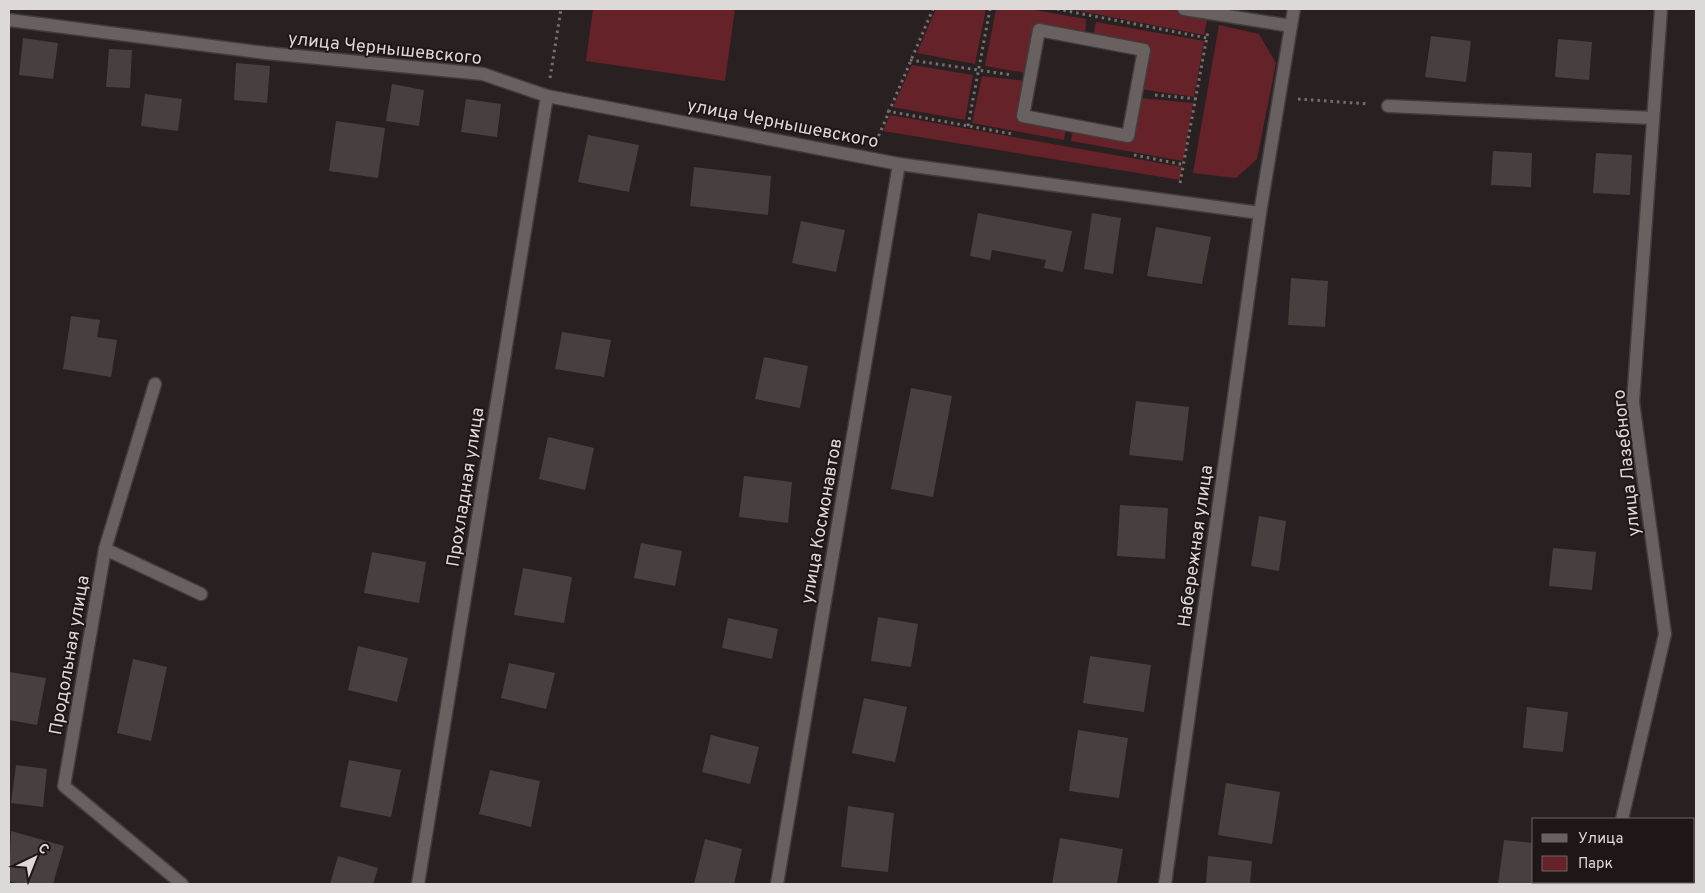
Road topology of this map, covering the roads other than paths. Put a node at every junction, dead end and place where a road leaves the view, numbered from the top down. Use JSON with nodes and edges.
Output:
{"nodes":[{"id":1,"x":1184,"y":9,"type":"edge"},
{"id":2,"x":1294,"y":9,"type":"edge"},
{"id":3,"x":1661,"y":9,"type":"edge"},
{"id":4,"x":9,"y":20,"type":"edge"},
{"id":5,"x":1291,"y":26,"type":"junction"},
{"id":6,"x":1030,"y":78,"type":"joint"},
{"id":7,"x":547,"y":96,"type":"junction"},
{"id":8,"x":1388,"y":106,"type":"road end"},
{"id":9,"x":1653,"y":118,"type":"junction"},
{"id":10,"x":899,"y":164,"type":"junction"},
{"id":11,"x":1260,"y":213,"type":"junction"},
{"id":12,"x":155,"y":384,"type":"dead end"},
{"id":13,"x":105,"y":549,"type":"junction"},
{"id":14,"x":201,"y":594,"type":"dead end"},
{"id":15,"x":1622,"y":818,"type":"edge"},
{"id":16,"x":182,"y":884,"type":"edge"},
{"id":17,"x":418,"y":884,"type":"edge"},
{"id":18,"x":777,"y":884,"type":"edge"},
{"id":19,"x":1165,"y":884,"type":"edge"}],
"edges":[{"from":1,"to":5,"type":"street"},
{"from":2,"to":5,"type":"street"},
{"from":3,"to":9,"type":"street","name":"улица Лазебного"},
{"from":4,"to":7,"type":"street","name":"улица Чернышевского"},
{"from":5,"to":11,"type":"street"},
{"from":6,"to":6,"type":"street"},
{"from":7,"to":10,"type":"street","name":"улица Чернышевского"},
{"from":7,"to":17,"type":"street","name":"Прохладная улица"},
{"from":8,"to":9,"type":"street"},
{"from":9,"to":15,"type":"street","name":"улица Лазебного"},
{"from":10,"to":11,"type":"street","name":"улица Чернышевского"},
{"from":10,"to":18,"type":"street","name":"улица Космонавтов"},
{"from":11,"to":19,"type":"street","name":"Набережная улица"},
{"from":12,"to":13,"type":"street","name":"Продольная улица"},
{"from":13,"to":14,"type":"street"},
{"from":13,"to":16,"type":"street","name":"Продольная улица"}]}
